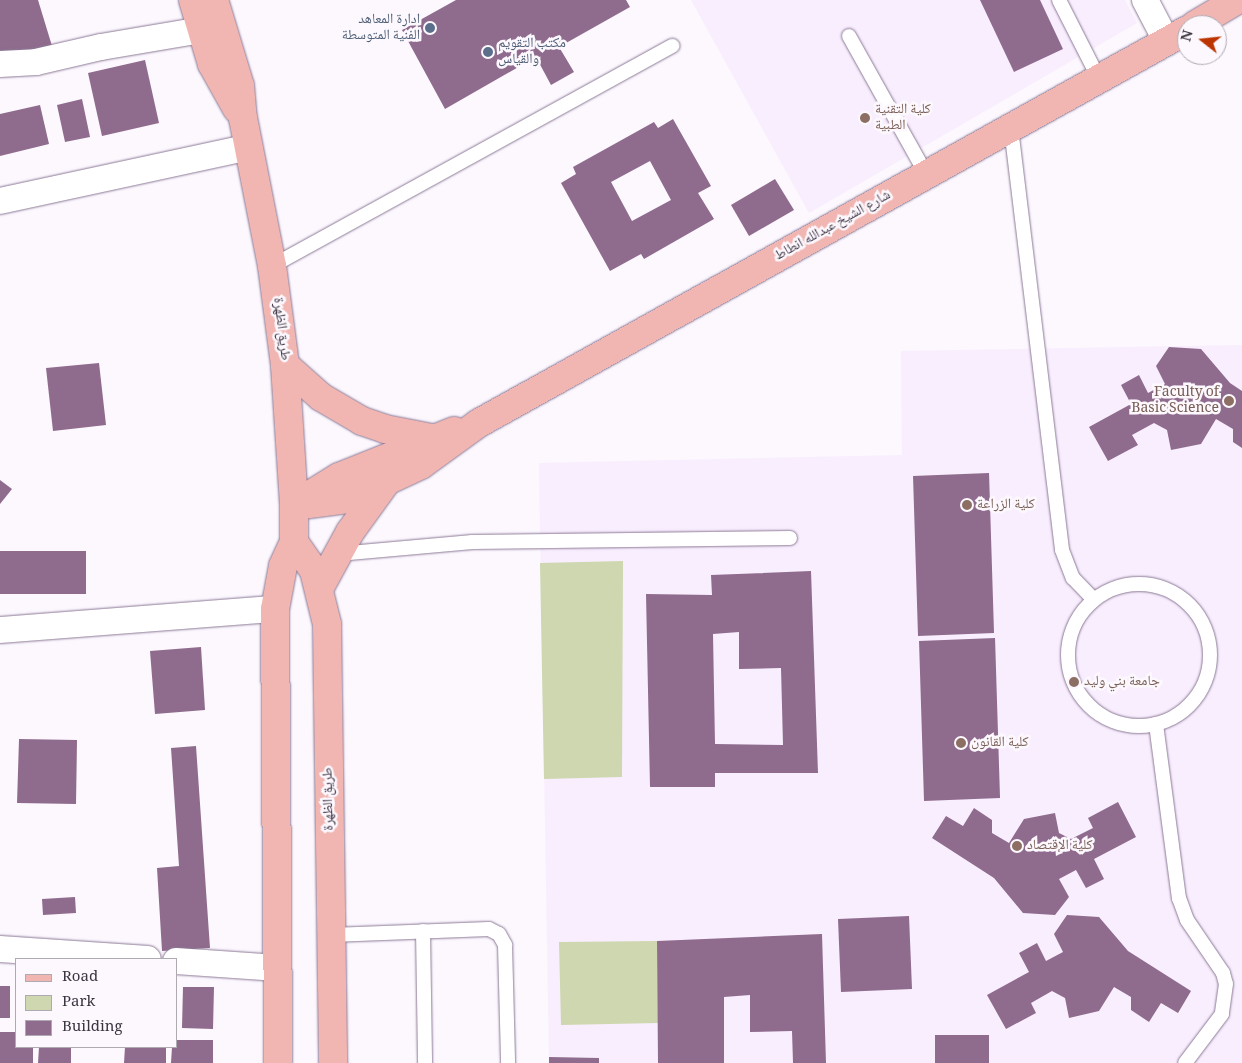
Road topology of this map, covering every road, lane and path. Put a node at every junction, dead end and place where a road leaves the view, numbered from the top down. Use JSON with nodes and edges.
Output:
{"nodes":[{"id":1,"x":192,"y":0,"type":"edge"},
{"id":2,"x":214,"y":0,"type":"edge"},
{"id":3,"x":1059,"y":0,"type":"edge"},
{"id":4,"x":1145,"y":0,"type":"edge"},
{"id":5,"x":1237,"y":0,"type":"edge"},
{"id":6,"x":1212,"y":15,"type":"edge"},
{"id":7,"x":202,"y":30,"type":"junction"},
{"id":8,"x":849,"y":36,"type":"dead end"},
{"id":9,"x":1177,"y":36,"type":"edge"},
{"id":10,"x":673,"y":46,"type":"dead end"},
{"id":11,"x":0,"y":64,"type":"edge"},
{"id":12,"x":1099,"y":79,"type":"junction"},
{"id":13,"x":243,"y":118,"type":"junction"},
{"id":14,"x":1011,"y":128,"type":"junction"},
{"id":15,"x":249,"y":147,"type":"junction"},
{"id":16,"x":926,"y":174,"type":"junction"},
{"id":17,"x":0,"y":200,"type":"edge"},
{"id":18,"x":272,"y":266,"type":"junction"},
{"id":19,"x":286,"y":365,"type":"junction"},
{"id":20,"x":479,"y":423,"type":"junction"},
{"id":21,"x":432,"y":438,"type":"junction"},
{"id":22,"x":387,"y":482,"type":"junction"},
{"id":23,"x":294,"y":506,"type":"junction"},
{"id":24,"x":790,"y":538,"type":"dead end"},
{"id":25,"x":294,"y":542,"type":"junction"},
{"id":26,"x":338,"y":554,"type":"junction"},
{"id":27,"x":320,"y":587,"type":"junction"},
{"id":28,"x":1094,"y":600,"type":"junction"},
{"id":29,"x":275,"y":609,"type":"junction"},
{"id":30,"x":0,"y":630,"type":"edge"},
{"id":31,"x":1156,"y":724,"type":"junction"},
{"id":32,"x":423,"y":931,"type":"junction"},
{"id":33,"x":331,"y":935,"type":"junction"},
{"id":34,"x":0,"y":949,"type":"edge"},
{"id":35,"x":133,"y":958,"type":"edge"},
{"id":36,"x":178,"y":961,"type":"edge"},
{"id":37,"x":278,"y":968,"type":"junction"},
{"id":38,"x":278,"y":1063,"type":"edge"},
{"id":39,"x":333,"y":1063,"type":"edge"},
{"id":40,"x":425,"y":1063,"type":"edge"},
{"id":41,"x":508,"y":1063,"type":"edge"},
{"id":42,"x":1185,"y":1063,"type":"edge"}],
"edges":[{"from":1,"to":7,"type":"main road","name":"طريق الظهرة"},
{"from":2,"to":13,"type":"main road","name":"طريق الظهرة"},
{"from":3,"to":12,"type":"lane"},
{"from":4,"to":9,"type":"street"},
{"from":5,"to":6,"type":"main road"},
{"from":7,"to":11,"type":"street"},
{"from":7,"to":13,"type":"main road","name":"طريق الظهرة"},
{"from":8,"to":16,"type":"lane"},
{"from":9,"to":12,"type":"main road","name":"شارع الشيخ عبدالله انطاط"},
{"from":10,"to":18,"type":"lane"},
{"from":12,"to":14,"type":"main road","name":"شارع الشيخ عبدالله انطاط"},
{"from":13,"to":15,"type":"main road","name":"طريق الظهرة"},
{"from":14,"to":16,"type":"main road","name":"شارع الشيخ عبدالله انطاط"},
{"from":14,"to":28,"type":"lane"},
{"from":15,"to":17,"type":"street"},
{"from":15,"to":18,"type":"main road","name":"طريق الظهرة"},
{"from":16,"to":20,"type":"main road","name":"شارع الشيخ عبدالله انطاط"},
{"from":18,"to":19,"type":"main road","name":"طريق الظهرة"},
{"from":19,"to":21,"type":"main road"},
{"from":19,"to":23,"type":"main road","name":"طريق الظهرة"},
{"from":20,"to":21,"type":"main road","name":"شارع الشيخ عبدالله انطاط"},
{"from":20,"to":22,"type":"main road","name":"شارع الشيخ عبدالله انطاط"},
{"from":21,"to":23,"type":"main road","name":"شارع الشيخ عبدالله انطاط"},
{"from":22,"to":23,"type":"main road","name":"شارع الشيخ عبدالله انطاط"},
{"from":22,"to":26,"type":"main road"},
{"from":23,"to":25,"type":"main road","name":"طريق الظهرة"},
{"from":24,"to":26,"type":"lane"},
{"from":25,"to":27,"type":"main road","name":"طريق الظهرة"},
{"from":25,"to":29,"type":"main road","name":"طريق الظهرة"},
{"from":26,"to":27,"type":"main road"},
{"from":27,"to":33,"type":"main road","name":"طريق الظهرة"},
{"from":28,"to":31,"type":"lane"},
{"from":28,"to":31,"type":"lane"},
{"from":29,"to":30,"type":"street"},
{"from":29,"to":37,"type":"main road","name":"طريق الظهرة"},
{"from":31,"to":42,"type":"lane"},
{"from":32,"to":33,"type":"lane"},
{"from":32,"to":40,"type":"lane"},
{"from":32,"to":41,"type":"lane"},
{"from":33,"to":39,"type":"main road","name":"طريق الظهرة"},
{"from":34,"to":35,"type":"street"},
{"from":36,"to":37,"type":"street"},
{"from":37,"to":38,"type":"main road","name":"طريق الظهرة"}]}
